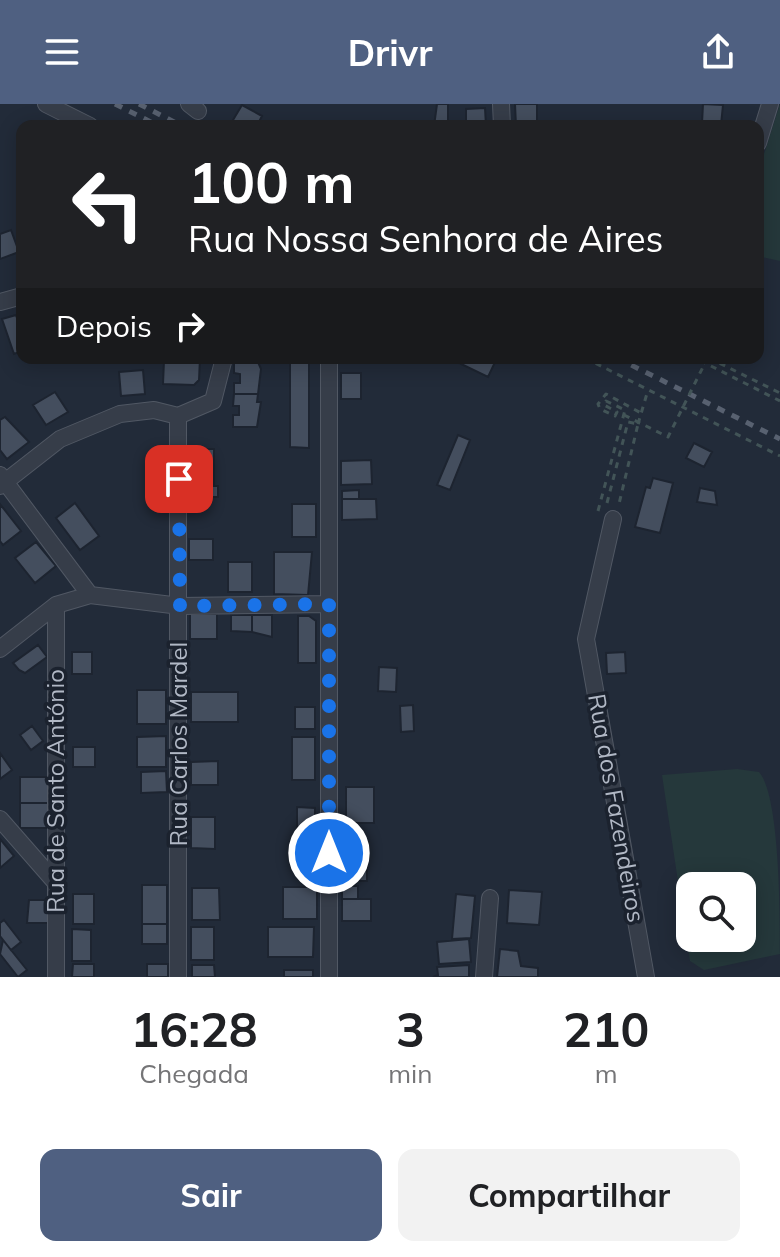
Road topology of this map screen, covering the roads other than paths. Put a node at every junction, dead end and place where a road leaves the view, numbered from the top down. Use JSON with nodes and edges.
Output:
{"nodes":[{"id":1,"x":46,"y":104,"type":"edge"},
{"id":2,"x":770,"y":104,"type":"edge"},
{"id":3,"x":78,"y":120,"type":"edge"},
{"id":4,"x":764,"y":124,"type":"edge"},
{"id":5,"x":222,"y":364,"type":"edge"},
{"id":6,"x":329,"y":364,"type":"edge"},
{"id":7,"x":178,"y":416,"type":"junction"},
{"id":8,"x":2,"y":481,"type":"edge"},
{"id":9,"x":605,"y":517,"type":"road end"},
{"id":10,"x":90,"y":595,"type":"junction"},
{"id":11,"x":329,"y":604,"type":"junction"},
{"id":12,"x":56,"y":605,"type":"junction"},
{"id":13,"x":180,"y":606,"type":"junction"},
{"id":14,"x":0,"y":649,"type":"edge"},
{"id":15,"x":0,"y":819,"type":"edge"},
{"id":16,"x":56,"y":883,"type":"junction"},
{"id":17,"x":490,"y":898,"type":"dead end"},
{"id":18,"x":56,"y":977,"type":"edge"},
{"id":19,"x":178,"y":977,"type":"edge"},
{"id":20,"x":329,"y":977,"type":"edge"},
{"id":21,"x":484,"y":977,"type":"edge"},
{"id":22,"x":646,"y":977,"type":"edge"}],
"edges":[{"from":1,"to":3,"type":"street"},
{"from":2,"to":4,"type":"street"},
{"from":5,"to":7,"type":"street"},
{"from":6,"to":11,"type":"street"},
{"from":7,"to":8,"type":"street"},
{"from":7,"to":13,"type":"street","name":"Rua Carlos Mardel"},
{"from":8,"to":10,"type":"street"},
{"from":9,"to":22,"type":"street","name":"Rua dos Fazendeiros"},
{"from":10,"to":12,"type":"street"},
{"from":10,"to":13,"type":"street"},
{"from":11,"to":13,"type":"street"},
{"from":11,"to":20,"type":"street"},
{"from":12,"to":14,"type":"street"},
{"from":12,"to":16,"type":"street","name":"Rua de Santo António"},
{"from":13,"to":19,"type":"street","name":"Rua Carlos Mardel"},
{"from":15,"to":16,"type":"street"},
{"from":16,"to":18,"type":"street","name":"Rua de Santo António"},
{"from":17,"to":21,"type":"street"}]}
